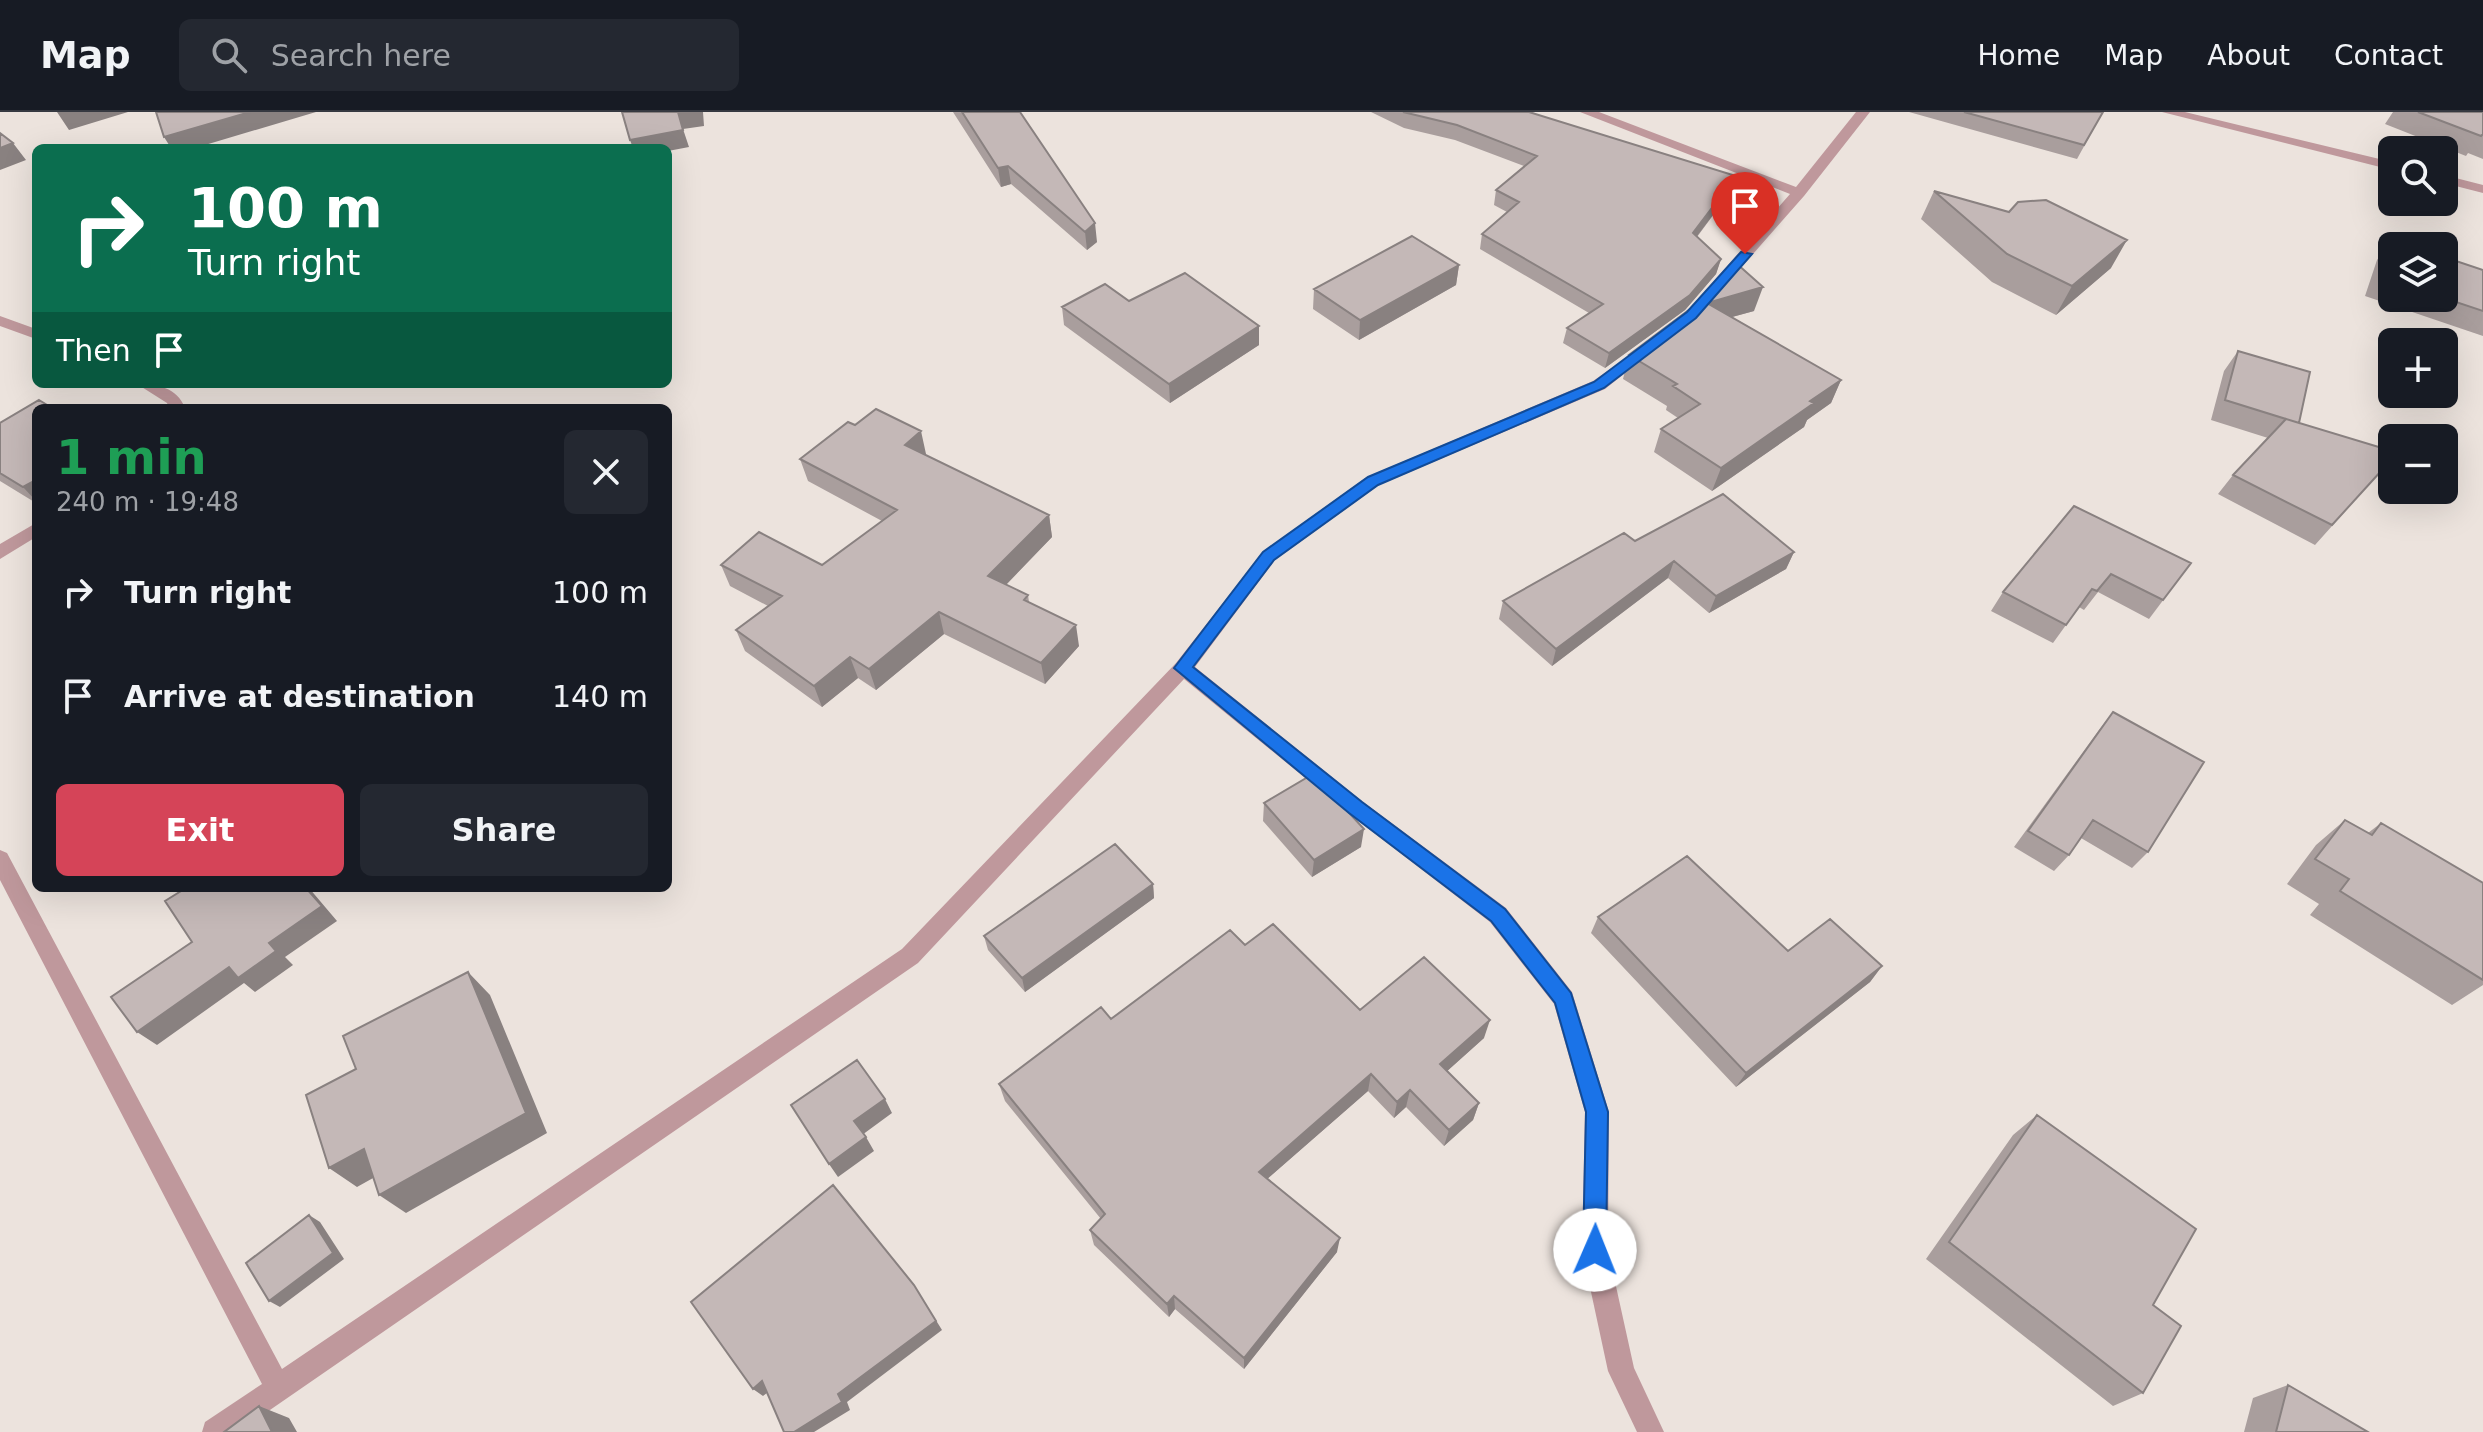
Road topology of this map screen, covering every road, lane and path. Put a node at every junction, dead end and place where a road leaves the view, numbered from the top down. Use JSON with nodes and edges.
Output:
{"nodes":[{"id":1,"x":1587,"y":112,"type":"edge"},
{"id":2,"x":1863,"y":112,"type":"edge"},
{"id":3,"x":2169,"y":112,"type":"edge"},
{"id":4,"x":2378,"y":163,"type":"edge"},
{"id":5,"x":2458,"y":183,"type":"edge"},
{"id":6,"x":2483,"y":189,"type":"edge"},
{"id":7,"x":1799,"y":193,"type":"junction"},
{"id":8,"x":1701,"y":304,"type":"edge"},
{"id":9,"x":0,"y":321,"type":"edge"},
{"id":10,"x":32,"y":333,"type":"edge"},
{"id":11,"x":1668,"y":333,"type":"edge"},
{"id":12,"x":152,"y":388,"type":"edge"},
{"id":13,"x":176,"y":404,"type":"edge"},
{"id":14,"x":32,"y":532,"type":"edge"},
{"id":15,"x":0,"y":553,"type":"edge"},
{"id":16,"x":1183,"y":668,"type":"junction"},
{"id":17,"x":0,"y":859,"type":"edge"},
{"id":18,"x":278,"y":1388,"type":"junction"},
{"id":19,"x":215,"y":1432,"type":"edge"},
{"id":20,"x":1651,"y":1432,"type":"edge"}],
"edges":[{"from":1,"to":7,"type":"street"},
{"from":2,"to":7,"type":"street"},
{"from":3,"to":4,"type":"street"},
{"from":5,"to":6,"type":"street"},
{"from":7,"to":8,"type":"street"},
{"from":9,"to":10,"type":"street"},
{"from":11,"to":16,"type":"street"},
{"from":12,"to":13,"type":"street"},
{"from":14,"to":15,"type":"street"},
{"from":16,"to":18,"type":"street"},
{"from":16,"to":20,"type":"street"},
{"from":17,"to":18,"type":"street"},
{"from":18,"to":19,"type":"street"}]}
